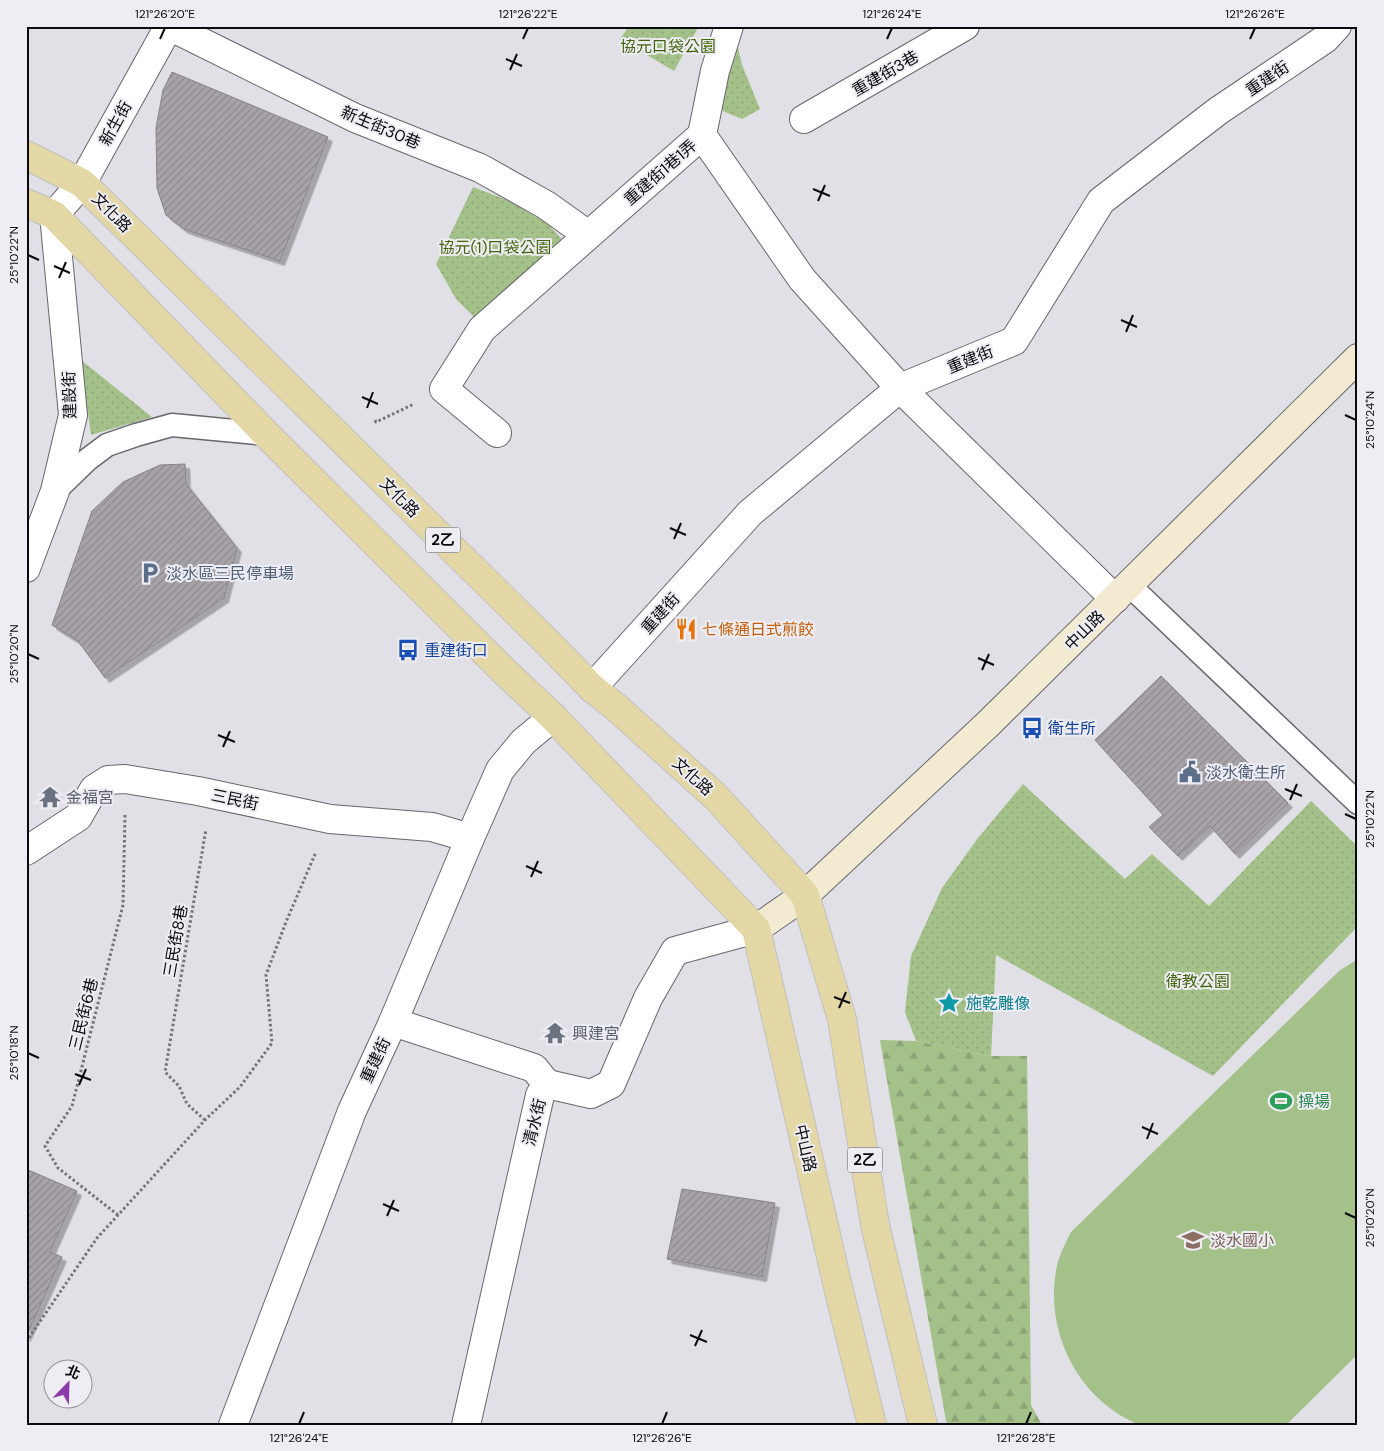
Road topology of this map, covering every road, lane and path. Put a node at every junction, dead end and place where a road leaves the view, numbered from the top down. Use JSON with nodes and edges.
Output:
{"nodes":[{"id":1,"x":169,"y":26,"type":"edge"},
{"id":2,"x":729,"y":26,"type":"edge"},
{"id":3,"x":965,"y":26,"type":"edge"},
{"id":4,"x":1337,"y":26,"type":"edge"},
{"id":5,"x":804,"y":119,"type":"dead end"},
{"id":6,"x":702,"y":135,"type":"junction"},
{"id":7,"x":26,"y":155,"type":"edge"},
{"id":8,"x":82,"y":183,"type":"junction"},
{"id":9,"x":26,"y":203,"type":"edge"},
{"id":10,"x":54,"y":214,"type":"junction"},
{"id":11,"x":588,"y":235,"type":"junction"},
{"id":12,"x":1358,"y":358,"type":"edge"},
{"id":13,"x":900,"y":388,"type":"junction"},
{"id":14,"x":444,"y":389,"type":"junction"},
{"id":15,"x":370,"y":415,"type":"dead end"},
{"id":16,"x":497,"y":433,"type":"dead end"},
{"id":17,"x":266,"y":434,"type":"junction"},
{"id":18,"x":55,"y":491,"type":"junction"},
{"id":19,"x":26,"y":568,"type":"edge"},
{"id":20,"x":1122,"y":592,"type":"junction"},
{"id":21,"x":592,"y":688,"type":"junction"},
{"id":22,"x":553,"y":717,"type":"junction"},
{"id":23,"x":125,"y":779,"type":"junction"},
{"id":24,"x":212,"y":795,"type":"junction"},
{"id":25,"x":1358,"y":803,"type":"edge"},
{"id":26,"x":330,"y":819,"type":"junction"},
{"id":27,"x":470,"y":838,"type":"junction"},
{"id":28,"x":26,"y":851,"type":"edge"},
{"id":29,"x":805,"y":895,"type":"junction"},
{"id":30,"x":756,"y":929,"type":"junction"},
{"id":31,"x":393,"y":1022,"type":"junction"},
{"id":32,"x":547,"y":1084,"type":"junction"},
{"id":33,"x":205,"y":1120,"type":"junction"},
{"id":34,"x":118,"y":1215,"type":"junction"},
{"id":35,"x":26,"y":1342,"type":"edge"},
{"id":36,"x":233,"y":1425,"type":"edge"},
{"id":37,"x":466,"y":1425,"type":"edge"},
{"id":38,"x":872,"y":1425,"type":"edge"},
{"id":39,"x":923,"y":1425,"type":"edge"}],
"edges":[{"from":1,"to":8,"type":"street","name":"新生街"},
{"from":1,"to":11,"type":"street","name":"新生街30巷"},
{"from":2,"to":6,"type":"street"},
{"from":3,"to":5,"type":"street","name":"重建街3巷"},
{"from":4,"to":13,"type":"street","name":"重建街"},
{"from":6,"to":11,"type":"street","name":"重建街1巷1弄"},
{"from":6,"to":13,"type":"street","name":"重建街1巷1弄"},
{"from":7,"to":8,"type":"main road","name":"文化路","number":"2乙"},
{"from":8,"to":10,"type":"street","name":"新生街"},
{"from":8,"to":21,"type":"main road","name":"文化路","number":"2乙"},
{"from":9,"to":10,"type":"main road"},
{"from":10,"to":17,"type":"main road"},
{"from":10,"to":18,"type":"street","name":"建設街"},
{"from":11,"to":14,"type":"street","name":"重建街1巷1弄"},
{"from":12,"to":20,"type":"main road","name":"中山路"},
{"from":13,"to":20,"type":"street","name":"重建街1巷1弄"},
{"from":13,"to":21,"type":"street","name":"重建街"},
{"from":14,"to":15,"type":"path"},
{"from":14,"to":16,"type":"street"},
{"from":17,"to":18,"type":"lane"},
{"from":17,"to":22,"type":"main road"},
{"from":18,"to":19,"type":"street","name":"建設街"},
{"from":20,"to":25,"type":"lane"},
{"from":20,"to":29,"type":"main road","name":"中山路"},
{"from":21,"to":29,"type":"main road","name":"文化路","number":"2乙"},
{"from":22,"to":27,"type":"street","name":"重建街"},
{"from":22,"to":30,"type":"main road"},
{"from":23,"to":24,"type":"street","name":"三民街"},
{"from":23,"to":28,"type":"street","name":"三民街"},
{"from":23,"to":34,"type":"path","name":"三民街6巷"},
{"from":24,"to":26,"type":"street","name":"三民街"},
{"from":24,"to":33,"type":"path","name":"三民街8巷"},
{"from":26,"to":27,"type":"street","name":"三民街"},
{"from":26,"to":33,"type":"path"},
{"from":27,"to":31,"type":"street","name":"重建街"},
{"from":29,"to":30,"type":"main road","name":"中山路"},
{"from":29,"to":39,"type":"main road","number":"2乙"},
{"from":30,"to":32,"type":"street","name":"清水街"},
{"from":30,"to":38,"type":"main road","name":"中山路"},
{"from":31,"to":32,"type":"street"},
{"from":31,"to":36,"type":"street","name":"重建街"},
{"from":32,"to":37,"type":"street","name":"清水街"},
{"from":33,"to":34,"type":"path"},
{"from":34,"to":35,"type":"path"}]}
